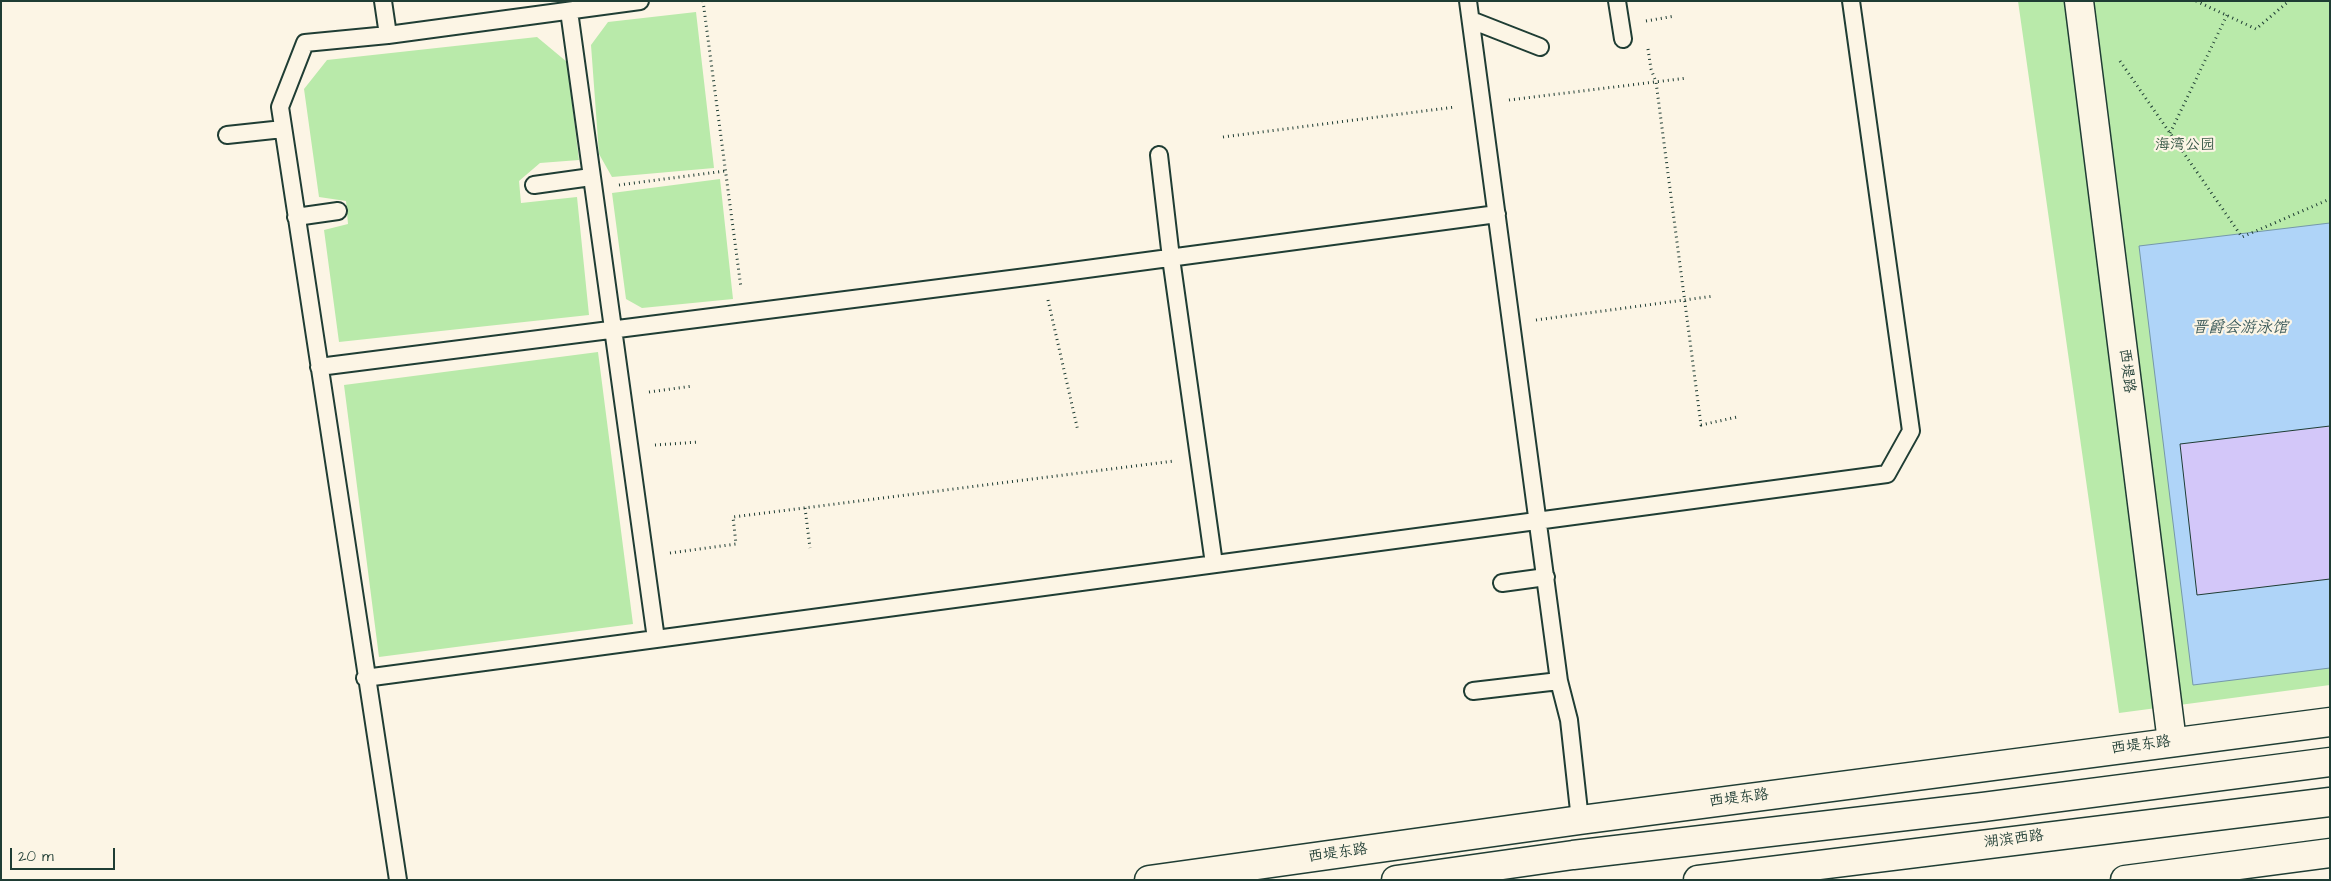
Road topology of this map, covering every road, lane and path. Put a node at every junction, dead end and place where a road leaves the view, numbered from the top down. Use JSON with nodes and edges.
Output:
{"nodes":[{"id":1,"x":383,"y":1,"type":"edge"},
{"id":2,"x":640,"y":1,"type":"edge"},
{"id":3,"x":703,"y":1,"type":"edge"},
{"id":4,"x":1468,"y":1,"type":"edge"},
{"id":5,"x":1617,"y":1,"type":"edge"},
{"id":6,"x":1851,"y":1,"type":"edge"},
{"id":7,"x":2079,"y":1,"type":"edge"},
{"id":8,"x":2196,"y":1,"type":"edge"},
{"id":9,"x":2289,"y":1,"type":"edge"},
{"id":10,"x":569,"y":10,"type":"junction"},
{"id":11,"x":1643,"y":15,"type":"dead end"},
{"id":12,"x":2227,"y":15,"type":"junction"},
{"id":13,"x":1675,"y":16,"type":"dead end"},
{"id":14,"x":1471,"y":20,"type":"junction"},
{"id":15,"x":388,"y":35,"type":"junction"},
{"id":16,"x":1623,"y":39,"type":"dead end"},
{"id":17,"x":1647,"y":41,"type":"dead end"},
{"id":18,"x":1540,"y":47,"type":"dead end"},
{"id":19,"x":2119,"y":60,"type":"dead end"},
{"id":20,"x":283,"y":129,"type":"junction"},
{"id":21,"x":2170,"y":133,"type":"junction"},
{"id":22,"x":227,"y":135,"type":"dead end"},
{"id":23,"x":1160,"y":155,"type":"dead end"},
{"id":24,"x":725,"y":171,"type":"junction"},
{"id":25,"x":592,"y":183,"type":"junction"},
{"id":26,"x":534,"y":185,"type":"dead end"},
{"id":27,"x":2330,"y":199,"type":"edge"},
{"id":28,"x":338,"y":211,"type":"dead end"},
{"id":29,"x":1497,"y":214,"type":"junction"},
{"id":30,"x":296,"y":217,"type":"junction"},
{"id":31,"x":1171,"y":258,"type":"junction"},
{"id":32,"x":1042,"y":276,"type":"junction"},
{"id":33,"x":1714,"y":296,"type":"dead end"},
{"id":34,"x":1684,"y":299,"type":"junction"},
{"id":35,"x":744,"y":314,"type":"junction"},
{"id":36,"x":1512,"y":323,"type":"junction"},
{"id":37,"x":612,"y":331,"type":"junction"},
{"id":38,"x":319,"y":367,"type":"junction"},
{"id":39,"x":693,"y":386,"type":"dead end"},
{"id":40,"x":622,"y":396,"type":"junction"},
{"id":41,"x":1737,"y":417,"type":"dead end"},
{"id":42,"x":1078,"y":431,"type":"dead end"},
{"id":43,"x":699,"y":442,"type":"dead end"},
{"id":44,"x":629,"y":447,"type":"junction"},
{"id":45,"x":1199,"y":458,"type":"junction"},
{"id":46,"x":805,"y":508,"type":"junction"},
{"id":47,"x":1538,"y":521,"type":"junction"},
{"id":48,"x":810,"y":548,"type":"dead end"},
{"id":49,"x":644,"y":556,"type":"junction"},
{"id":50,"x":1214,"y":564,"type":"junction"},
{"id":51,"x":1546,"y":577,"type":"junction"},
{"id":52,"x":1502,"y":583,"type":"dead end"},
{"id":53,"x":656,"y":639,"type":"junction"},
{"id":54,"x":366,"y":678,"type":"junction"},
{"id":55,"x":1559,"y":680,"type":"junction"},
{"id":56,"x":1473,"y":691,"type":"dead end"},
{"id":57,"x":2330,"y":722,"type":"edge"},
{"id":58,"x":2172,"y":742,"type":"junction"},
{"id":59,"x":2330,"y":762,"type":"edge"},
{"id":60,"x":2330,"y":802,"type":"edge"},
{"id":61,"x":1580,"y":820,"type":"junction"},
{"id":62,"x":2330,"y":853,"type":"edge"},
{"id":63,"x":398,"y":880,"type":"edge"},
{"id":64,"x":1149,"y":880,"type":"edge"},
{"id":65,"x":1396,"y":880,"type":"edge"},
{"id":66,"x":1698,"y":880,"type":"edge"},
{"id":67,"x":2125,"y":880,"type":"edge"}],
"edges":[{"from":1,"to":15,"type":"lane"},
{"from":2,"to":10,"type":"lane"},
{"from":3,"to":24,"type":"path"},
{"from":4,"to":14,"type":"lane"},
{"from":5,"to":16,"type":"lane"},
{"from":6,"to":47,"type":"lane"},
{"from":7,"to":58,"type":"main road","name":"西堤路"},
{"from":8,"to":12,"type":"path"},
{"from":9,"to":12,"type":"path"},
{"from":10,"to":15,"type":"lane"},
{"from":10,"to":25,"type":"lane"},
{"from":11,"to":13,"type":"path"},
{"from":12,"to":21,"type":"path"},
{"from":14,"to":18,"type":"lane"},
{"from":14,"to":29,"type":"lane"},
{"from":15,"to":20,"type":"lane"},
{"from":17,"to":34,"type":"path"},
{"from":19,"to":21,"type":"path"},
{"from":20,"to":22,"type":"lane"},
{"from":20,"to":30,"type":"lane"},
{"from":21,"to":27,"type":"path"},
{"from":23,"to":31,"type":"lane"},
{"from":24,"to":25,"type":"path"},
{"from":24,"to":35,"type":"path"},
{"from":25,"to":26,"type":"lane"},
{"from":25,"to":37,"type":"lane"},
{"from":28,"to":30,"type":"lane"},
{"from":29,"to":31,"type":"lane"},
{"from":29,"to":36,"type":"lane"},
{"from":30,"to":38,"type":"lane"},
{"from":31,"to":32,"type":"lane"},
{"from":31,"to":45,"type":"lane"},
{"from":32,"to":35,"type":"lane"},
{"from":32,"to":42,"type":"path"},
{"from":33,"to":34,"type":"path"},
{"from":34,"to":36,"type":"path"},
{"from":34,"to":41,"type":"path"},
{"from":35,"to":37,"type":"lane"},
{"from":36,"to":47,"type":"lane"},
{"from":37,"to":38,"type":"lane"},
{"from":37,"to":40,"type":"lane"},
{"from":38,"to":54,"type":"lane"},
{"from":39,"to":40,"type":"path"},
{"from":40,"to":44,"type":"lane"},
{"from":43,"to":44,"type":"path"},
{"from":44,"to":49,"type":"lane"},
{"from":45,"to":46,"type":"path"},
{"from":45,"to":50,"type":"lane"},
{"from":46,"to":48,"type":"path"},
{"from":46,"to":49,"type":"path"},
{"from":47,"to":50,"type":"lane"},
{"from":47,"to":51,"type":"lane"},
{"from":49,"to":53,"type":"lane"},
{"from":50,"to":53,"type":"lane"},
{"from":51,"to":52,"type":"lane"},
{"from":51,"to":55,"type":"lane"},
{"from":53,"to":54,"type":"lane"},
{"from":54,"to":63,"type":"lane"},
{"from":55,"to":56,"type":"lane"},
{"from":55,"to":61,"type":"lane"},
{"from":57,"to":58,"type":"main road","name":"西堤东路"},
{"from":58,"to":61,"type":"main road","name":"西堤东路"},
{"from":59,"to":65,"type":"main road"},
{"from":60,"to":66,"type":"main road","name":"湖滨西路"},
{"from":61,"to":64,"type":"main road","name":"西堤东路"},
{"from":62,"to":67,"type":"main road"}]}
